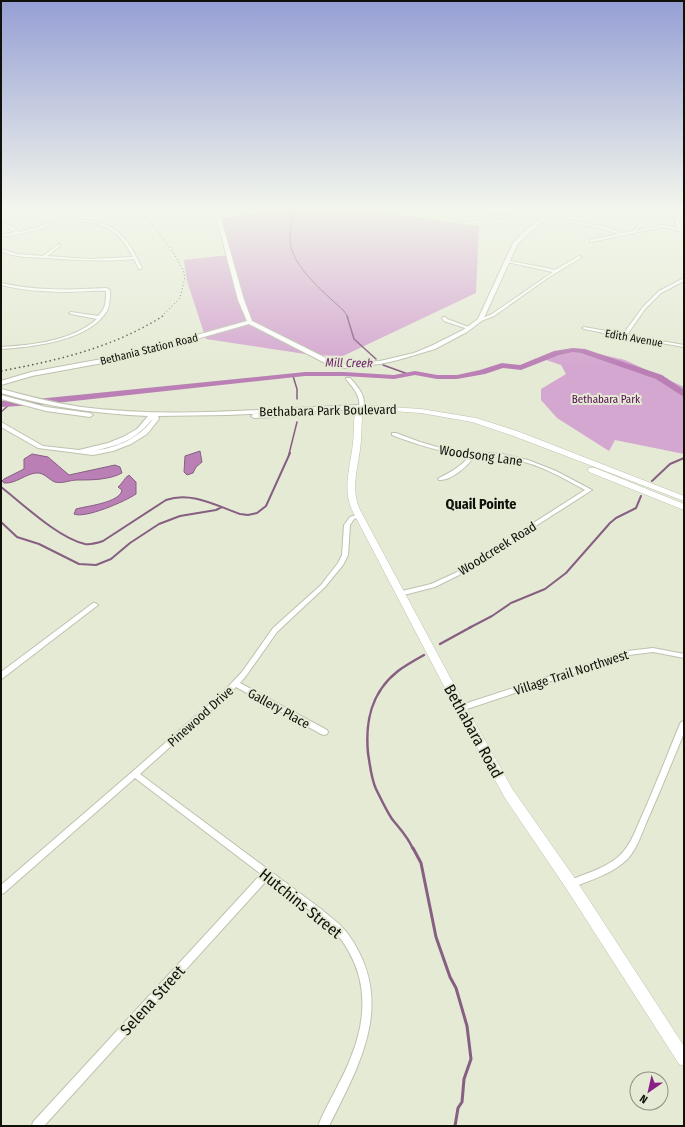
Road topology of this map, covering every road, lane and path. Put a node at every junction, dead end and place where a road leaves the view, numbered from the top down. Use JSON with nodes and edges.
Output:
{"nodes":[{"id":1,"x":92,"y":261,"type":"edge"},
{"id":2,"x":102,"y":261,"type":"edge"},
{"id":3,"x":136,"y":261,"type":"edge"},
{"id":4,"x":230,"y":261,"type":"edge"},
{"id":5,"x":507,"y":261,"type":"joint"},
{"id":6,"x":574,"y":261,"type":"edge"},
{"id":7,"x":140,"y":268,"type":"dead end"},
{"id":8,"x":555,"y":272,"type":"junction"},
{"id":9,"x":684,"y":278,"type":"edge"},
{"id":10,"x":1,"y":284,"type":"edge"},
{"id":11,"x":71,"y":313,"type":"dead end"},
{"id":12,"x":100,"y":318,"type":"junction"},
{"id":13,"x":444,"y":318,"type":"dead end"},
{"id":14,"x":480,"y":320,"type":"junction"},
{"id":15,"x":250,"y":322,"type":"junction"},
{"id":16,"x":468,"y":328,"type":"junction"},
{"id":17,"x":584,"y":328,"type":"dead end"},
{"id":18,"x":624,"y":336,"type":"junction"},
{"id":19,"x":684,"y":346,"type":"edge"},
{"id":20,"x":1,"y":348,"type":"edge"},
{"id":21,"x":348,"y":379,"type":"dead end"},
{"id":22,"x":1,"y":383,"type":"edge"},
{"id":23,"x":2,"y":395,"type":"edge"},
{"id":24,"x":360,"y":410,"type":"junction"},
{"id":25,"x":155,"y":416,"type":"junction"},
{"id":26,"x":147,"y":419,"type":"junction"},
{"id":27,"x":1,"y":424,"type":"edge"},
{"id":28,"x":394,"y":434,"type":"dead end"},
{"id":29,"x":79,"y":452,"type":"junction"},
{"id":30,"x":474,"y":454,"type":"junction"},
{"id":31,"x":441,"y":479,"type":"dead end"},
{"id":32,"x":643,"y":487,"type":"junction"},
{"id":33,"x":589,"y":490,"type":"joint"},
{"id":34,"x":684,"y":499,"type":"edge"},
{"id":35,"x":684,"y":507,"type":"edge"},
{"id":36,"x":359,"y":516,"type":"junction"},
{"id":37,"x":400,"y":594,"type":"junction"},
{"id":38,"x":95,"y":605,"type":"dead end"},
{"id":39,"x":684,"y":656,"type":"edge"},
{"id":40,"x":1,"y":676,"type":"edge"},
{"id":41,"x":235,"y":684,"type":"junction"},
{"id":42,"x":460,"y":708,"type":"junction"},
{"id":43,"x":684,"y":724,"type":"edge"},
{"id":44,"x":324,"y":732,"type":"dead end"},
{"id":45,"x":135,"y":774,"type":"junction"},
{"id":46,"x":267,"y":874,"type":"junction"},
{"id":47,"x":571,"y":884,"type":"junction"},
{"id":48,"x":1,"y":890,"type":"edge"},
{"id":49,"x":684,"y":1059,"type":"edge"},
{"id":50,"x":37,"y":1126,"type":"edge"},
{"id":51,"x":323,"y":1126,"type":"edge"}],
"edges":[{"from":1,"to":2,"type":"street"},
{"from":3,"to":7,"type":"street"},
{"from":4,"to":15,"type":"street"},
{"from":5,"to":8,"type":"street"},
{"from":5,"to":14,"type":"street"},
{"from":6,"to":8,"type":"street"},
{"from":8,"to":14,"type":"street"},
{"from":9,"to":18,"type":"street"},
{"from":10,"to":12,"type":"street"},
{"from":11,"to":12,"type":"street"},
{"from":12,"to":20,"type":"street"},
{"from":13,"to":16,"type":"street"},
{"from":14,"to":16,"type":"street"},
{"from":15,"to":16,"type":"street"},
{"from":15,"to":22,"type":"street","name":"Bethania Station Road"},
{"from":17,"to":18,"type":"street","name":"Edith Avenue"},
{"from":18,"to":19,"type":"street","name":"Edith Avenue"},
{"from":21,"to":24,"type":"street","name":"Bethabara Road"},
{"from":23,"to":25,"type":"street","name":"Bethabara Park Boulevard"},
{"from":23,"to":26,"type":"street","name":"Bethabara Park Boulevard"},
{"from":24,"to":25,"type":"street","name":"Bethabara Park Boulevard"},
{"from":24,"to":32,"type":"main road","name":"Bethabara Park Boulevard"},
{"from":24,"to":36,"type":"main road","name":"Bethabara Road"},
{"from":25,"to":26,"type":"street"},
{"from":25,"to":29,"type":"street"},
{"from":26,"to":29,"type":"street"},
{"from":27,"to":29,"type":"street"},
{"from":28,"to":30,"type":"street","name":"Woodsong Lane"},
{"from":30,"to":31,"type":"street"},
{"from":30,"to":33,"type":"street","name":"Woodsong Lane"},
{"from":32,"to":34,"type":"main road"},
{"from":32,"to":35,"type":"main road"},
{"from":33,"to":37,"type":"street","name":"Woodcreek Road"},
{"from":36,"to":37,"type":"main road","name":"Bethabara Road"},
{"from":36,"to":41,"type":"street","name":"Pinewood Drive"},
{"from":37,"to":42,"type":"main road","name":"Bethabara Road"},
{"from":38,"to":40,"type":"street"},
{"from":39,"to":42,"type":"street","name":"Village Trail Northwest"},
{"from":41,"to":44,"type":"street","name":"Gallery Place"},
{"from":41,"to":45,"type":"street","name":"Pinewood Drive"},
{"from":42,"to":47,"type":"main road","name":"Bethabara Road"},
{"from":43,"to":47,"type":"street"},
{"from":45,"to":46,"type":"street","name":"Hutchins Street"},
{"from":45,"to":48,"type":"street","name":"Pinewood Drive"},
{"from":46,"to":50,"type":"street","name":"Selena Street"},
{"from":46,"to":51,"type":"street","name":"Hutchins Street"},
{"from":47,"to":49,"type":"main road","name":"Bethabara Road"}]}
